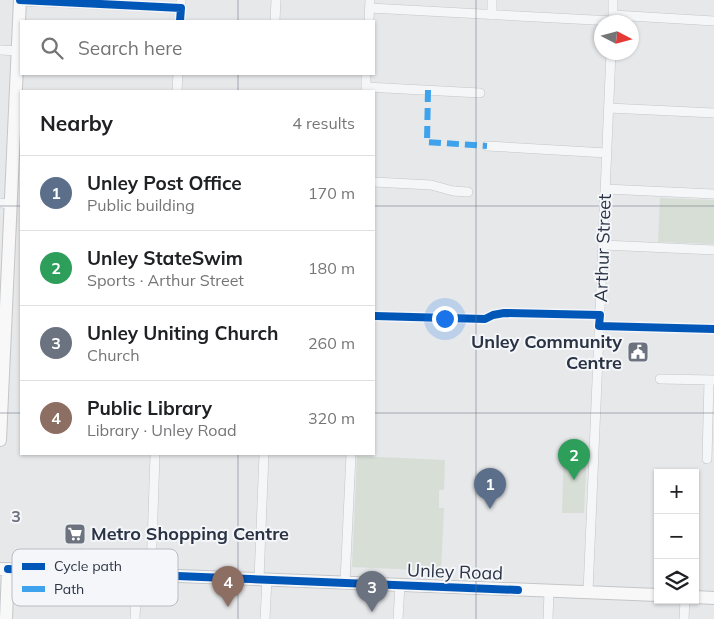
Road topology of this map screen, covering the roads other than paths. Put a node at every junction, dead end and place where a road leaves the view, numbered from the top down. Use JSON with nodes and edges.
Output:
{"nodes":[{"id":1,"x":20,"y":0,"type":"edge"},
{"id":2,"x":276,"y":0,"type":"edge"},
{"id":3,"x":492,"y":0,"type":"edge"},
{"id":4,"x":613,"y":0,"type":"edge"},
{"id":5,"x":181,"y":4,"type":"edge"},
{"id":6,"x":370,"y":4,"type":"edge"},
{"id":7,"x":492,"y":14,"type":"junction"},
{"id":8,"x":613,"y":15,"type":"edge"},
{"id":9,"x":594,"y":19,"type":"edge"},
{"id":10,"x":180,"y":20,"type":"edge"},
{"id":11,"x":275,"y":20,"type":"edge"},
{"id":12,"x":369,"y":20,"type":"edge"},
{"id":13,"x":639,"y":20,"type":"edge"},
{"id":14,"x":714,"y":21,"type":"edge"},
{"id":15,"x":0,"y":50,"type":"edge"},
{"id":16,"x":18,"y":51,"type":"junction"},
{"id":17,"x":611,"y":60,"type":"edge"},
{"id":18,"x":178,"y":75,"type":"edge"},
{"id":19,"x":366,"y":75,"type":"edge"},
{"id":20,"x":366,"y":89,"type":"edge"},
{"id":21,"x":177,"y":90,"type":"edge"},
{"id":22,"x":480,"y":93,"type":"dead end"},
{"id":23,"x":609,"y":108,"type":"junction"},
{"id":24,"x":714,"y":113,"type":"edge"},
{"id":25,"x":486,"y":146,"type":"dead end"},
{"id":26,"x":607,"y":153,"type":"junction"},
{"id":27,"x":375,"y":182,"type":"edge"},
{"id":28,"x":605,"y":189,"type":"junction"},
{"id":29,"x":468,"y":192,"type":"dead end"},
{"id":30,"x":714,"y":194,"type":"edge"},
{"id":31,"x":5,"y":203,"type":"edge"},
{"id":32,"x":603,"y":245,"type":"junction"},
{"id":33,"x":714,"y":250,"type":"edge"},
{"id":34,"x":600,"y":315,"type":"junction"},
{"id":35,"x":375,"y":316,"type":"dead end"},
{"id":36,"x":599,"y":326,"type":"junction"},
{"id":37,"x":714,"y":329,"type":"edge"},
{"id":38,"x":660,"y":379,"type":"dead end"},
{"id":39,"x":712,"y":380,"type":"edge"},
{"id":40,"x":0,"y":440,"type":"edge"},
{"id":41,"x":155,"y":455,"type":"edge"},
{"id":42,"x":264,"y":455,"type":"edge"},
{"id":43,"x":351,"y":455,"type":"edge"},
{"id":44,"x":707,"y":459,"type":"dead end"},
{"id":45,"x":151,"y":549,"type":"edge"},
{"id":46,"x":4,"y":569,"type":"edge"},
{"id":47,"x":178,"y":576,"type":"edge"},
{"id":48,"x":263,"y":579,"type":"junction"},
{"id":49,"x":345,"y":582,"type":"junction"},
{"id":50,"x":400,"y":585,"type":"junction"},
{"id":51,"x":549,"y":591,"type":"junction"},
{"id":52,"x":588,"y":592,"type":"junction"},
{"id":53,"x":654,"y":595,"type":"edge"},
{"id":54,"x":699,"y":597,"type":"edge"},
{"id":55,"x":714,"y":598,"type":"edge"},
{"id":56,"x":684,"y":604,"type":"edge"},
{"id":57,"x":136,"y":606,"type":"edge"},
{"id":58,"x":6,"y":619,"type":"edge"},
{"id":59,"x":135,"y":619,"type":"edge"},
{"id":60,"x":265,"y":619,"type":"edge"},
{"id":61,"x":398,"y":619,"type":"edge"},
{"id":62,"x":548,"y":619,"type":"edge"},
{"id":63,"x":684,"y":619,"type":"edge"}],
"edges":[{"from":1,"to":5,"type":"street"},
{"from":1,"to":16,"type":"main road"},
{"from":2,"to":11,"type":"street"},
{"from":3,"to":7,"type":"street"},
{"from":4,"to":8,"type":"street"},
{"from":5,"to":10,"type":"street"},
{"from":6,"to":7,"type":"street"},
{"from":6,"to":12,"type":"street"},
{"from":7,"to":9,"type":"street"},
{"from":13,"to":14,"type":"street"},
{"from":15,"to":16,"type":"street"},
{"from":16,"to":31,"type":"main road"},
{"from":17,"to":23,"type":"street","name":"Arthur Street"},
{"from":18,"to":21,"type":"street"},
{"from":19,"to":20,"type":"street"},
{"from":20,"to":22,"type":"street"},
{"from":23,"to":24,"type":"street"},
{"from":23,"to":26,"type":"street","name":"Arthur Street"},
{"from":25,"to":26,"type":"street"},
{"from":26,"to":28,"type":"street","name":"Arthur Street"},
{"from":27,"to":29,"type":"street"},
{"from":28,"to":30,"type":"street"},
{"from":28,"to":32,"type":"street","name":"Arthur Street"},
{"from":31,"to":40,"type":"main road"},
{"from":32,"to":33,"type":"street"},
{"from":32,"to":34,"type":"street","name":"Arthur Street"},
{"from":34,"to":35,"type":"street"},
{"from":34,"to":36,"type":"street","name":"Arthur Street"},
{"from":36,"to":37,"type":"street"},
{"from":36,"to":52,"type":"street","name":"Arthur Street"},
{"from":38,"to":39,"type":"street"},
{"from":39,"to":44,"type":"street"},
{"from":41,"to":45,"type":"street"},
{"from":42,"to":48,"type":"street"},
{"from":43,"to":49,"type":"street"},
{"from":46,"to":58,"type":"main road"},
{"from":47,"to":48,"type":"main road","name":"Unley Road"},
{"from":48,"to":49,"type":"main road","name":"Unley Road"},
{"from":48,"to":60,"type":"street"},
{"from":49,"to":50,"type":"main road","name":"Unley Road"},
{"from":50,"to":51,"type":"main road","name":"Unley Road"},
{"from":50,"to":61,"type":"street"},
{"from":51,"to":52,"type":"main road","name":"Unley Road"},
{"from":51,"to":62,"type":"street"},
{"from":52,"to":53,"type":"main road","name":"Unley Road"},
{"from":54,"to":55,"type":"main road"},
{"from":56,"to":63,"type":"street"},
{"from":57,"to":59,"type":"street"}]}
